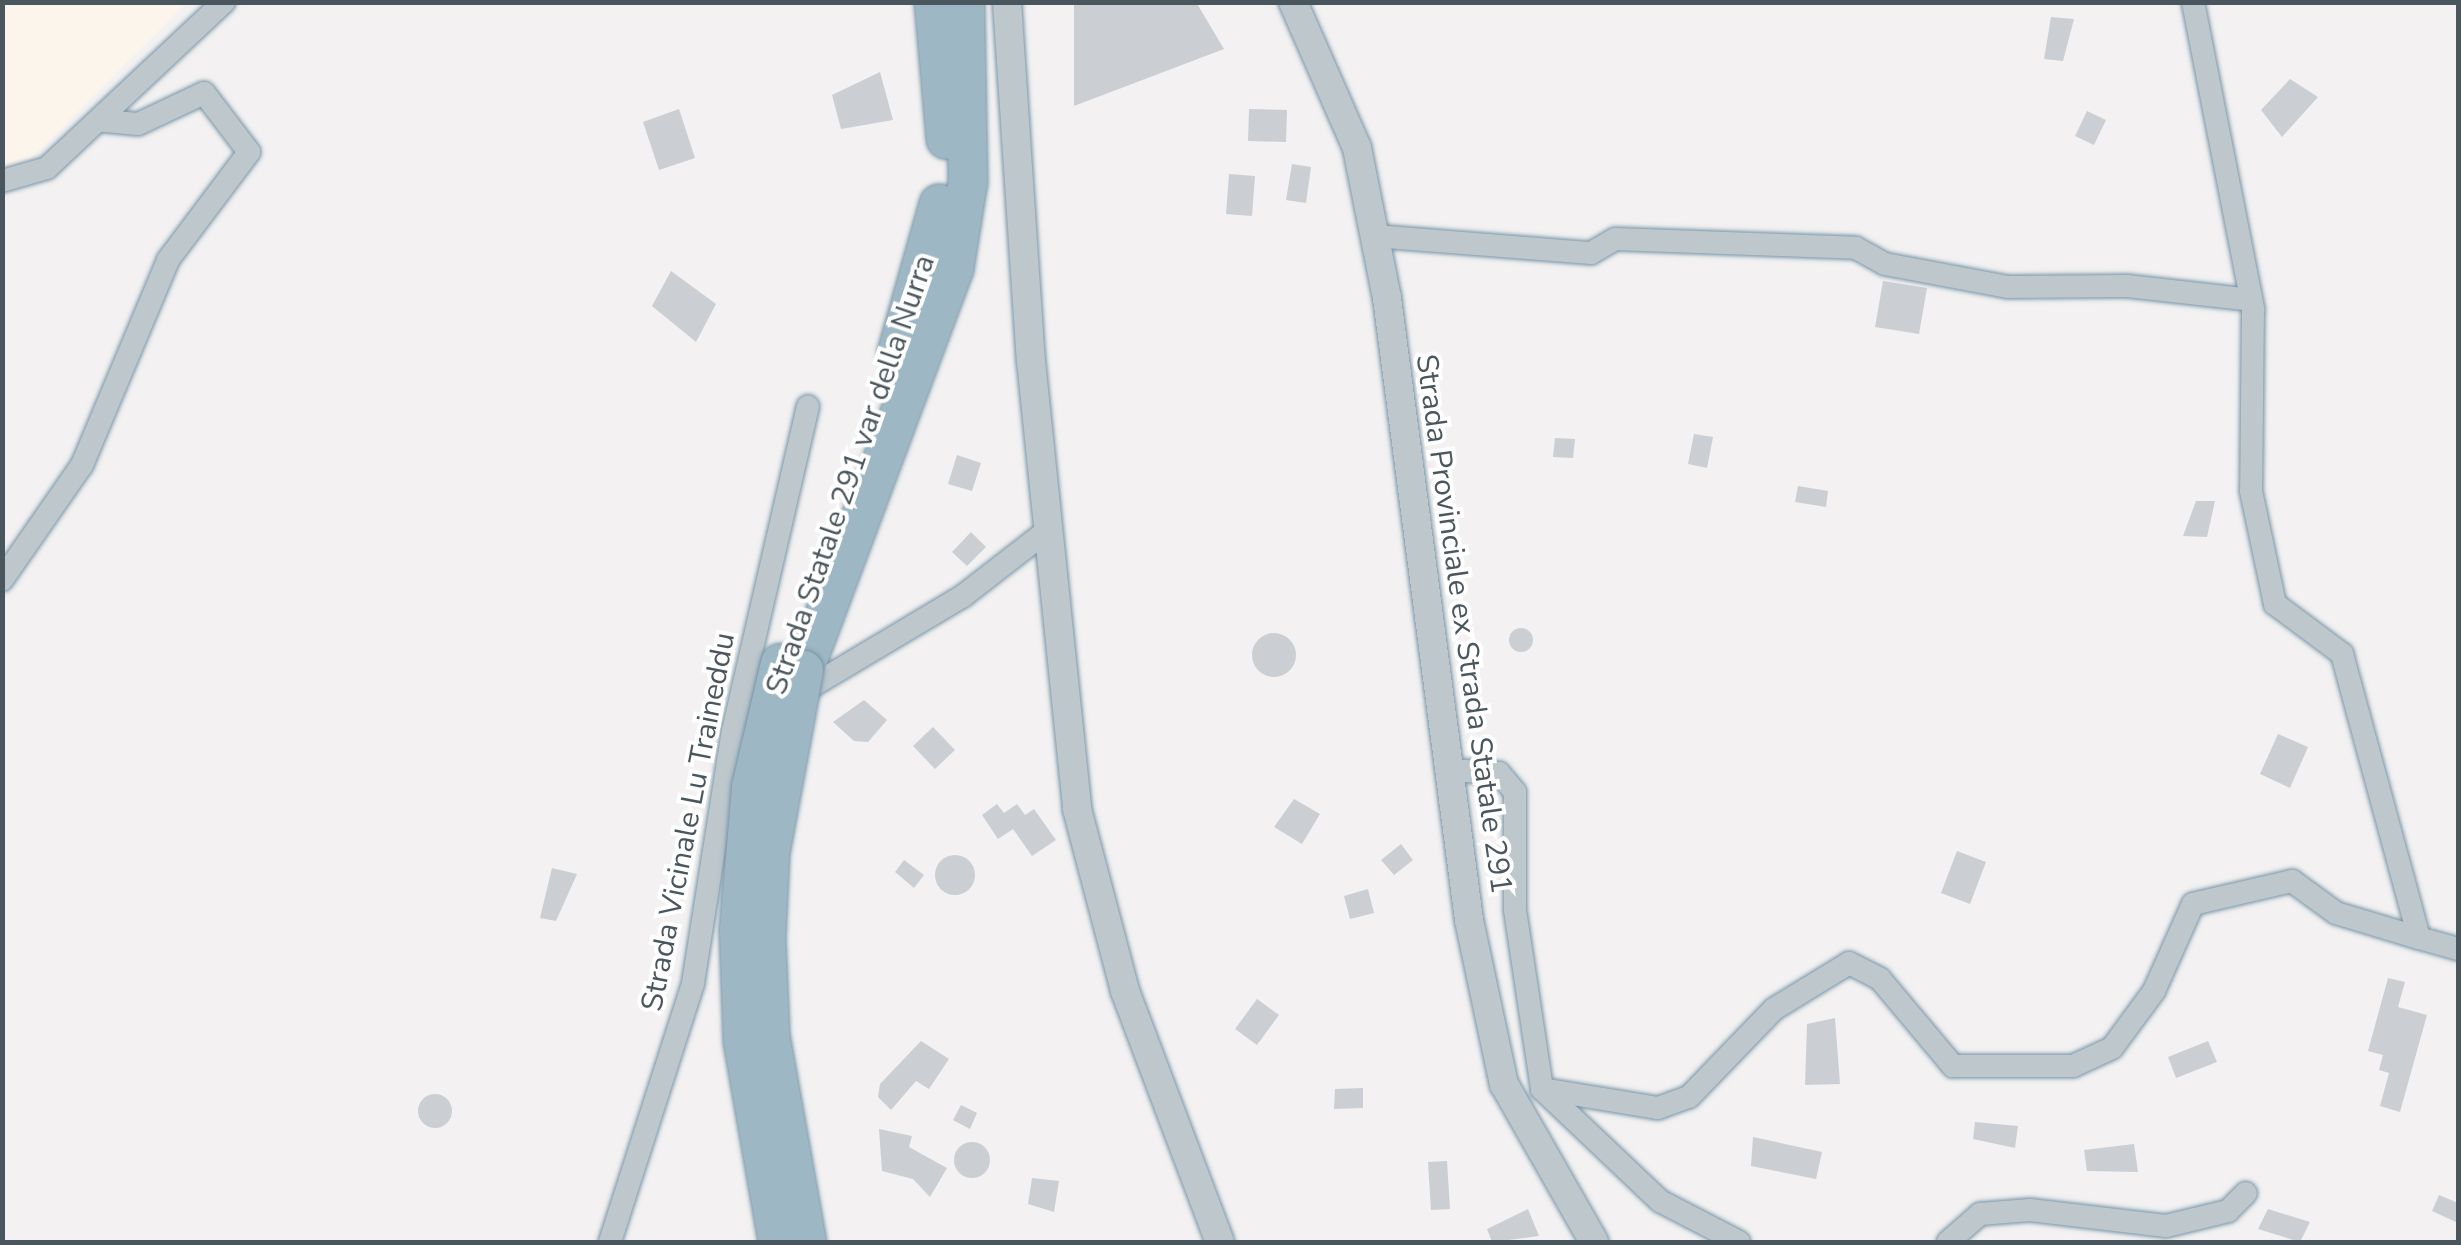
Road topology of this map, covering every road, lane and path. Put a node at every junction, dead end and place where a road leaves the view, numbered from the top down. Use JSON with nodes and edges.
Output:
{"nodes":[{"id":1,"x":224,"y":2,"type":"edge"},
{"id":2,"x":934,"y":2,"type":"edge"},
{"id":3,"x":965,"y":2,"type":"edge"},
{"id":4,"x":1008,"y":2,"type":"edge"},
{"id":5,"x":1293,"y":2,"type":"edge"},
{"id":6,"x":2193,"y":2,"type":"edge"},
{"id":7,"x":105,"y":121,"type":"junction"},
{"id":8,"x":2,"y":181,"type":"edge"},
{"id":9,"x":1374,"y":236,"type":"junction"},
{"id":10,"x":2252,"y":300,"type":"junction"},
{"id":11,"x":808,"y":407,"type":"dead end"},
{"id":12,"x":1048,"y":530,"type":"junction"},
{"id":13,"x":2,"y":580,"type":"edge"},
{"id":14,"x":792,"y":667,"type":"junction"},
{"id":15,"x":734,"y":731,"type":"junction"},
{"id":16,"x":1450,"y":770,"type":"junction"},
{"id":17,"x":2420,"y":938,"type":"junction"},
{"id":18,"x":2458,"y":949,"type":"edge"},
{"id":19,"x":1542,"y":1089,"type":"junction"},
{"id":20,"x":2246,"y":1193,"type":"dead end"},
{"id":21,"x":610,"y":1242,"type":"edge"},
{"id":22,"x":778,"y":1242,"type":"edge"},
{"id":23,"x":807,"y":1242,"type":"edge"},
{"id":24,"x":1220,"y":1242,"type":"edge"},
{"id":25,"x":1594,"y":1242,"type":"edge"},
{"id":26,"x":1739,"y":1242,"type":"edge"},
{"id":27,"x":1948,"y":1242,"type":"edge"}],
"edges":[{"from":1,"to":7,"type":"street"},
{"from":2,"to":14,"type":"highway","name":"Strada Statale 291 var della Nurra"},
{"from":3,"to":14,"type":"highway","name":"Strada Statale 291 var della Nurra"},
{"from":4,"to":12,"type":"street"},
{"from":5,"to":9,"type":"street","name":"Strada Provinciale ex Strada Statale 291"},
{"from":6,"to":10,"type":"street"},
{"from":7,"to":8,"type":"street"},
{"from":7,"to":13,"type":"street"},
{"from":9,"to":10,"type":"street"},
{"from":9,"to":16,"type":"street","name":"Strada Provinciale ex Strada Statale 291"},
{"from":10,"to":17,"type":"street"},
{"from":11,"to":15,"type":"street","name":"Strada Vicinale Lu Traineddu"},
{"from":12,"to":15,"type":"street"},
{"from":12,"to":24,"type":"street"},
{"from":14,"to":22,"type":"highway","name":"Strada Statale 291 var della Nurra","bridge":true},
{"from":14,"to":23,"type":"highway","name":"Strada Statale 291 var della Nurra","bridge":true},
{"from":15,"to":21,"type":"street","name":"Strada Vicinale Lu Traineddu"},
{"from":16,"to":19,"type":"street"},
{"from":16,"to":25,"type":"street","name":"Strada Provinciale ex Strada Statale 291"},
{"from":17,"to":18,"type":"street"},
{"from":17,"to":19,"type":"street"},
{"from":19,"to":26,"type":"street"},
{"from":20,"to":27,"type":"street"}]}
